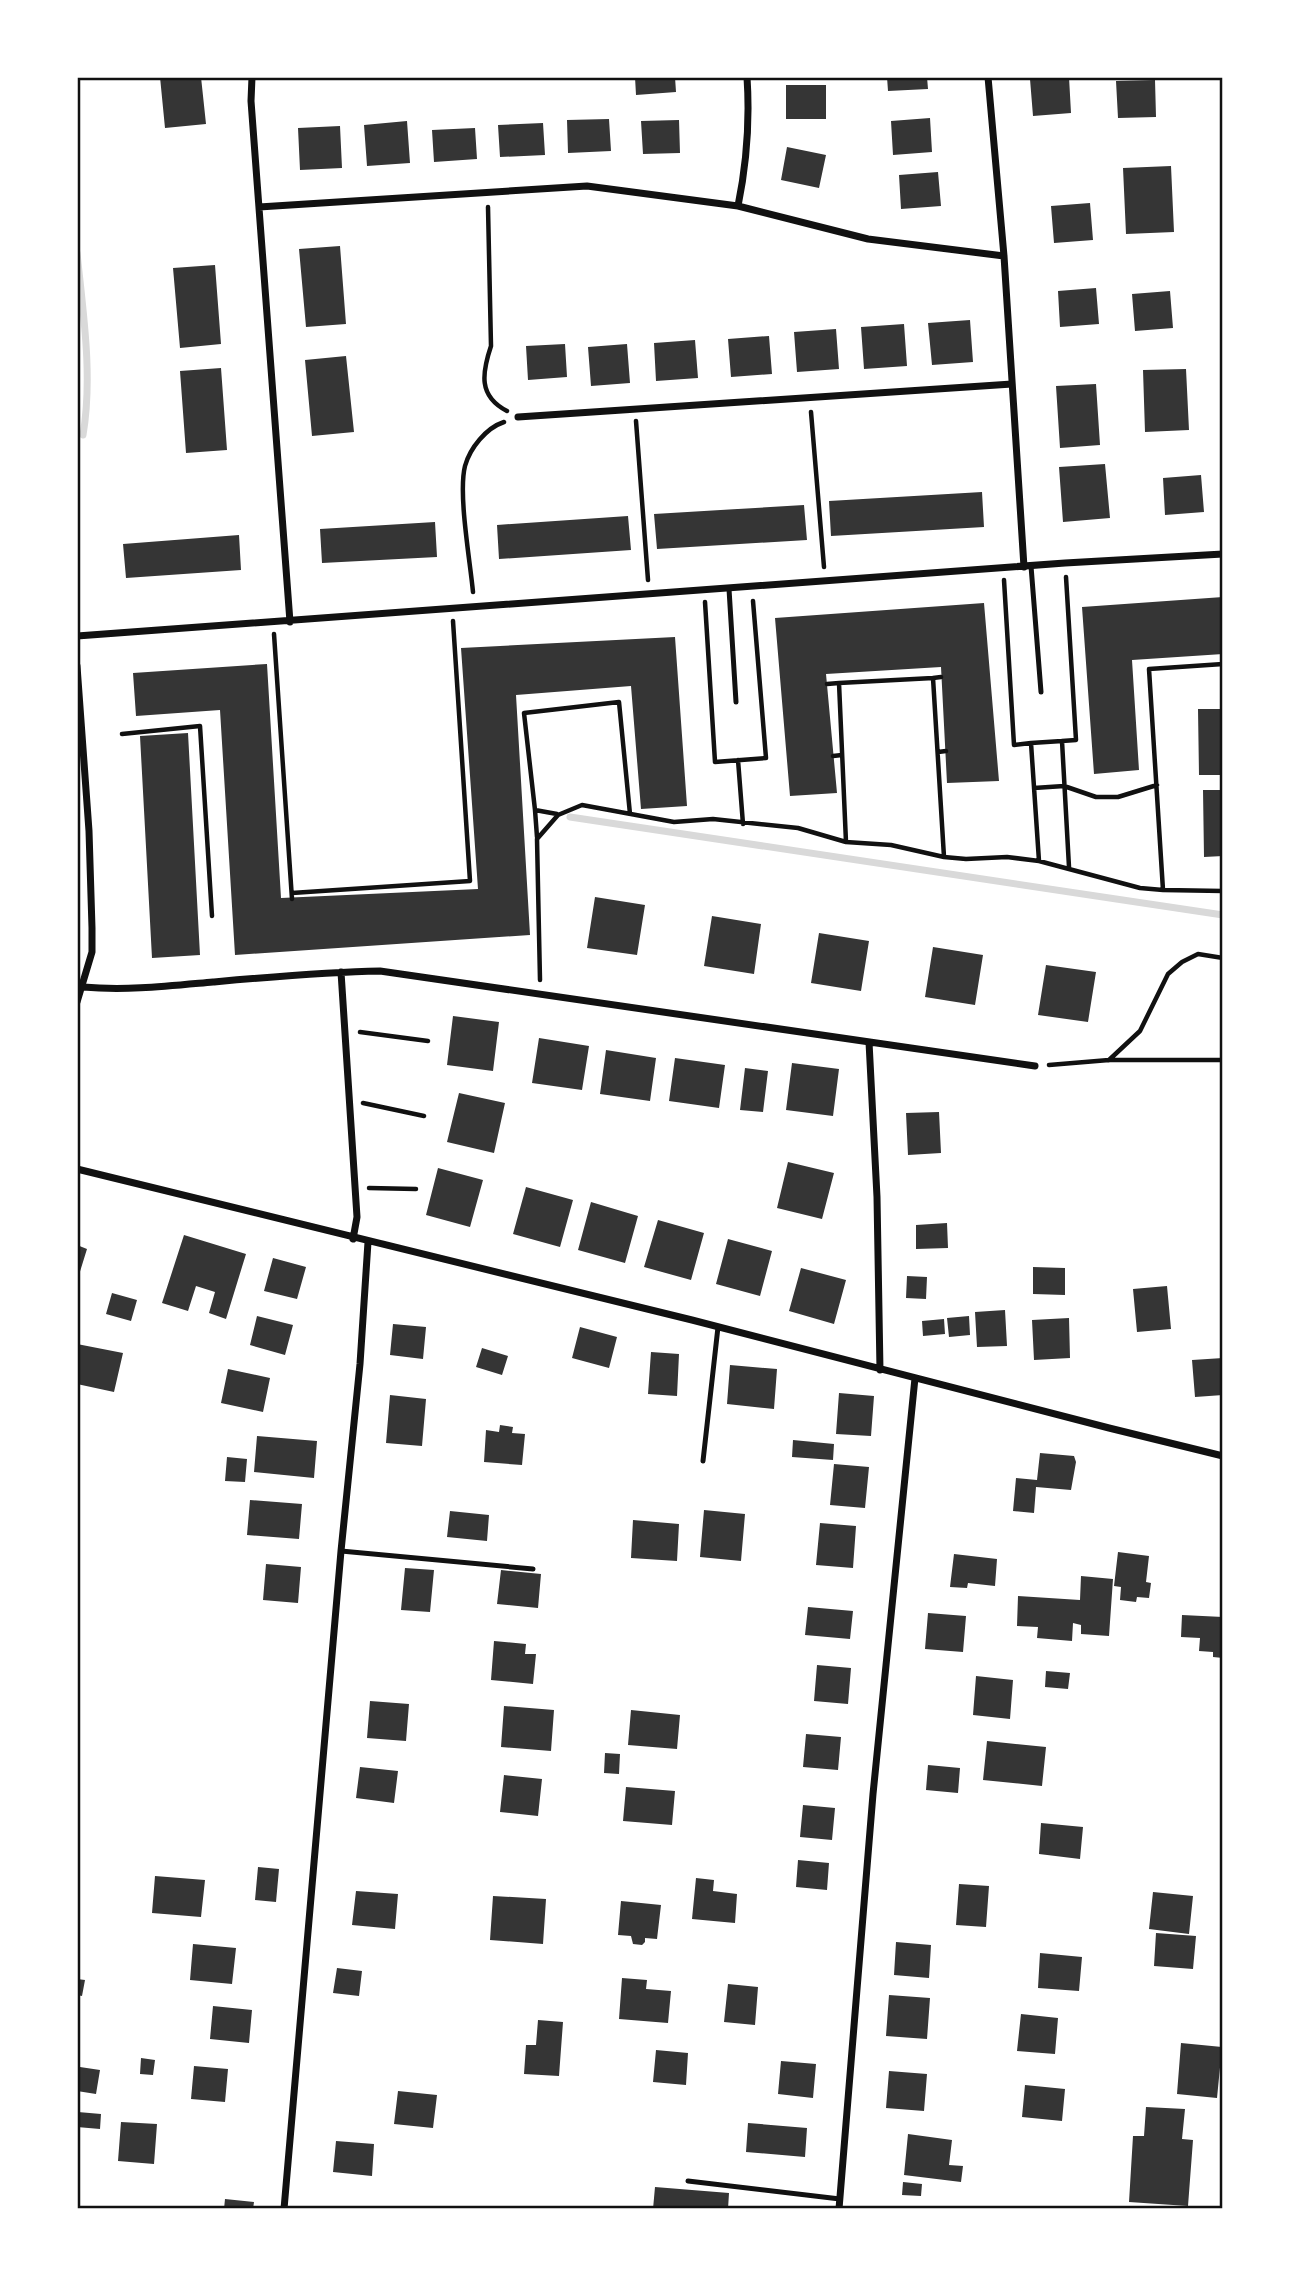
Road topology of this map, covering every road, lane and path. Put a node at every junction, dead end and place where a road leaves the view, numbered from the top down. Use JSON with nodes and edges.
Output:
{"nodes":[{"id":1,"x":252,"y":77,"type":"edge"},
{"id":2,"x":747,"y":77,"type":"edge"},
{"id":3,"x":988,"y":77,"type":"edge"},
{"id":4,"x":488,"y":192,"type":"junction"},
{"id":5,"x":738,"y":206,"type":"junction"},
{"id":6,"x":259,"y":207,"type":"junction"},
{"id":7,"x":1004,"y":256,"type":"junction"},
{"id":8,"x":1012,"y":384,"type":"junction"},
{"id":9,"x":810,"y":399,"type":"junction"},
{"id":10,"x":635,"y":411,"type":"junction"},
{"id":11,"x":518,"y":417,"type":"junction"},
{"id":12,"x":1223,"y":554,"type":"edge"},
{"id":13,"x":1065,"y":563,"type":"junction"},
{"id":14,"x":1028,"y":566,"type":"junction"},
{"id":15,"x":1003,"y":568,"type":"junction"},
{"id":16,"x":825,"y":582,"type":"junction"},
{"id":17,"x":729,"y":589,"type":"junction"},
{"id":18,"x":649,"y":595,"type":"junction"},
{"id":19,"x":475,"y":608,"type":"junction"},
{"id":20,"x":453,"y":610,"type":"junction"},
{"id":21,"x":290,"y":622,"type":"junction"},
{"id":22,"x":273,"y":623,"type":"junction"},
{"id":23,"x":77,"y":636,"type":"edge"},
{"id":24,"x":1223,"y":664,"type":"edge"},
{"id":25,"x":77,"y":666,"type":"edge"},
{"id":26,"x":881,"y":671,"type":"dead end"},
{"id":27,"x":941,"y":677,"type":"dead end"},
{"id":28,"x":933,"y":678,"type":"junction"},
{"id":29,"x":882,"y":680,"type":"junction"},
{"id":30,"x":839,"y":683,"type":"junction"},
{"id":31,"x":827,"y":684,"type":"dead end"},
{"id":32,"x":1041,"y":692,"type":"dead end"},
{"id":33,"x":736,"y":702,"type":"dead end"},
{"id":34,"x":122,"y":734,"type":"dead end"},
{"id":35,"x":1062,"y":741,"type":"junction"},
{"id":36,"x":1031,"y":743,"type":"junction"},
{"id":37,"x":946,"y":751,"type":"dead end"},
{"id":38,"x":938,"y":752,"type":"junction"},
{"id":39,"x":842,"y":755,"type":"junction"},
{"id":40,"x":833,"y":756,"type":"dead end"},
{"id":41,"x":738,"y":760,"type":"dead end"},
{"id":42,"x":1157,"y":785,"type":"junction"},
{"id":43,"x":1064,"y":786,"type":"junction"},
{"id":44,"x":1034,"y":788,"type":"junction"},
{"id":45,"x":535,"y":810,"type":"junction"},
{"id":46,"x":630,"y":814,"type":"junction"},
{"id":47,"x":558,"y":815,"type":"junction"},
{"id":48,"x":743,"y":824,"type":"junction"},
{"id":49,"x":537,"y":839,"type":"junction"},
{"id":50,"x":846,"y":842,"type":"junction"},
{"id":51,"x":944,"y":857,"type":"junction"},
{"id":52,"x":1039,"y":861,"type":"junction"},
{"id":53,"x":1069,"y":867,"type":"junction"},
{"id":54,"x":1163,"y":890,"type":"junction"},
{"id":55,"x":1223,"y":891,"type":"edge"},
{"id":56,"x":212,"y":916,"type":"dead end"},
{"id":57,"x":1223,"y":958,"type":"edge"},
{"id":58,"x":341,"y":972,"type":"junction"},
{"id":59,"x":83,"y":987,"type":"junction"},
{"id":60,"x":540,"y":993,"type":"junction"},
{"id":61,"x":77,"y":1002,"type":"edge"},
{"id":62,"x":345,"y":1030,"type":"junction"},
{"id":63,"x":428,"y":1041,"type":"dead end"},
{"id":64,"x":869,"y":1042,"type":"junction"},
{"id":65,"x":1110,"y":1060,"type":"junction"},
{"id":66,"x":1223,"y":1060,"type":"edge"},
{"id":67,"x":1035,"y":1066,"type":"joint"},
{"id":68,"x":349,"y":1100,"type":"junction"},
{"id":69,"x":424,"y":1116,"type":"dead end"},
{"id":70,"x":77,"y":1169,"type":"edge"},
{"id":71,"x":355,"y":1188,"type":"junction"},
{"id":72,"x":416,"y":1189,"type":"dead end"},
{"id":73,"x":353,"y":1239,"type":"junction"},
{"id":74,"x":368,"y":1242,"type":"junction"},
{"id":75,"x":718,"y":1327,"type":"junction"},
{"id":76,"x":880,"y":1370,"type":"junction"},
{"id":77,"x":915,"y":1378,"type":"junction"},
{"id":78,"x":1223,"y":1456,"type":"edge"},
{"id":79,"x":703,"y":1461,"type":"dead end"},
{"id":80,"x":341,"y":1552,"type":"junction"},
{"id":81,"x":533,"y":1570,"type":"dead end"},
{"id":82,"x":688,"y":2181,"type":"dead end"},
{"id":83,"x":840,"y":2199,"type":"junction"},
{"id":84,"x":284,"y":2209,"type":"edge"},
{"id":85,"x":839,"y":2209,"type":"edge"}],
"edges":[{"from":1,"to":6,"type":"street"},
{"from":2,"to":5,"type":"street"},
{"from":3,"to":7,"type":"street"},
{"from":4,"to":5,"type":"street"},
{"from":4,"to":6,"type":"street"},
{"from":4,"to":11,"type":"path"},
{"from":5,"to":7,"type":"street"},
{"from":6,"to":21,"type":"street"},
{"from":7,"to":8,"type":"street"},
{"from":8,"to":9,"type":"street"},
{"from":8,"to":14,"type":"street"},
{"from":9,"to":10,"type":"street"},
{"from":9,"to":16,"type":"path"},
{"from":10,"to":11,"type":"street"},
{"from":10,"to":18,"type":"path"},
{"from":11,"to":19,"type":"path"},
{"from":12,"to":13,"type":"street"},
{"from":13,"to":14,"type":"street"},
{"from":13,"to":35,"type":"path"},
{"from":14,"to":15,"type":"street"},
{"from":14,"to":32,"type":"lane"},
{"from":15,"to":16,"type":"street"},
{"from":15,"to":36,"type":"path"},
{"from":16,"to":17,"type":"street"},
{"from":17,"to":18,"type":"street"},
{"from":17,"to":33,"type":"lane"},
{"from":18,"to":19,"type":"street"},
{"from":19,"to":20,"type":"street"},
{"from":20,"to":21,"type":"street"},
{"from":20,"to":22,"type":"path"},
{"from":21,"to":22,"type":"street"},
{"from":22,"to":23,"type":"street"},
{"from":24,"to":42,"type":"path"},
{"from":25,"to":59,"type":"street"},
{"from":26,"to":29,"type":"path"},
{"from":27,"to":28,"type":"path"},
{"from":28,"to":29,"type":"path"},
{"from":28,"to":38,"type":"path"},
{"from":29,"to":30,"type":"path"},
{"from":30,"to":31,"type":"path"},
{"from":30,"to":39,"type":"path"},
{"from":34,"to":56,"type":"path"},
{"from":35,"to":36,"type":"path"},
{"from":35,"to":43,"type":"path"},
{"from":36,"to":44,"type":"path"},
{"from":37,"to":38,"type":"path"},
{"from":38,"to":51,"type":"path"},
{"from":39,"to":40,"type":"path"},
{"from":39,"to":50,"type":"path"},
{"from":41,"to":48,"type":"path"},
{"from":42,"to":43,"type":"path"},
{"from":42,"to":54,"type":"path"},
{"from":43,"to":44,"type":"path"},
{"from":43,"to":53,"type":"path"},
{"from":44,"to":52,"type":"path"},
{"from":45,"to":46,"type":"path"},
{"from":45,"to":47,"type":"path"},
{"from":45,"to":49,"type":"path"},
{"from":46,"to":47,"type":"path"},
{"from":46,"to":48,"type":"path"},
{"from":47,"to":49,"type":"path"},
{"from":48,"to":50,"type":"path"},
{"from":49,"to":60,"type":"path"},
{"from":50,"to":51,"type":"path"},
{"from":51,"to":52,"type":"path"},
{"from":52,"to":53,"type":"path"},
{"from":53,"to":54,"type":"path"},
{"from":54,"to":55,"type":"path"},
{"from":57,"to":65,"type":"path"},
{"from":58,"to":59,"type":"street"},
{"from":58,"to":60,"type":"street"},
{"from":58,"to":62,"type":"street"},
{"from":59,"to":61,"type":"street"},
{"from":60,"to":64,"type":"street"},
{"from":62,"to":63,"type":"path"},
{"from":62,"to":68,"type":"street"},
{"from":64,"to":67,"type":"street"},
{"from":64,"to":76,"type":"street"},
{"from":65,"to":66,"type":"path"},
{"from":65,"to":67,"type":"path"},
{"from":68,"to":69,"type":"path"},
{"from":68,"to":71,"type":"street"},
{"from":70,"to":73,"type":"street"},
{"from":71,"to":72,"type":"path"},
{"from":71,"to":73,"type":"street"},
{"from":73,"to":74,"type":"street"},
{"from":74,"to":75,"type":"street"},
{"from":74,"to":80,"type":"street"},
{"from":75,"to":76,"type":"street"},
{"from":75,"to":79,"type":"lane"},
{"from":76,"to":77,"type":"street"},
{"from":77,"to":78,"type":"street"},
{"from":77,"to":83,"type":"street"},
{"from":80,"to":81,"type":"lane"},
{"from":80,"to":84,"type":"street"},
{"from":82,"to":83,"type":"lane"},
{"from":83,"to":85,"type":"street"}]}
